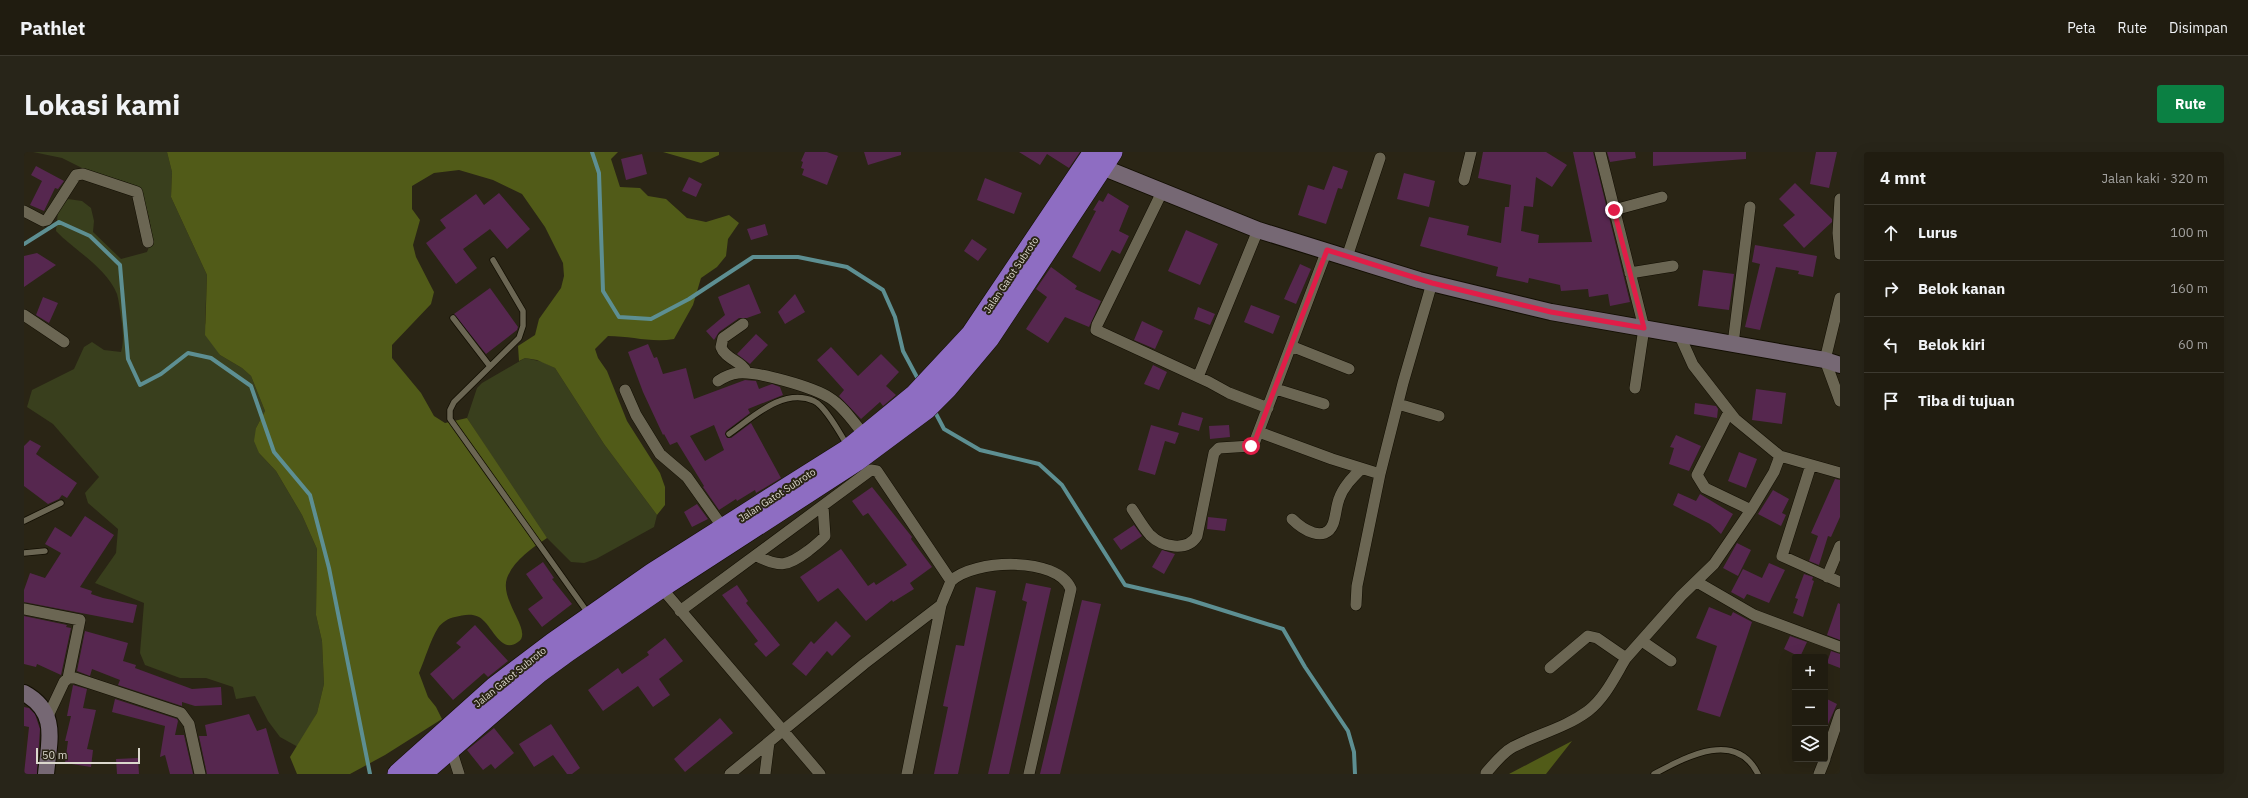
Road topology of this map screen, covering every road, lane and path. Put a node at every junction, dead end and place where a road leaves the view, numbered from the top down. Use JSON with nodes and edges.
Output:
{"nodes":[{"id":1,"x":1471,"y":152,"type":"edge"},
{"id":2,"x":1600,"y":152,"type":"edge"},
{"id":3,"x":1099,"y":158,"type":"edge"},
{"id":4,"x":1380,"y":158,"type":"dead end"},
{"id":5,"x":1464,"y":180,"type":"dead end"},
{"id":6,"x":1162,"y":192,"type":"junction"},
{"id":7,"x":1662,"y":197,"type":"dead end"},
{"id":8,"x":1840,"y":199,"type":"edge"},
{"id":9,"x":1750,"y":207,"type":"dead end"},
{"id":10,"x":1614,"y":210,"type":"junction"},
{"id":11,"x":24,"y":211,"type":"edge"},
{"id":12,"x":1839,"y":225,"type":"edge"},
{"id":13,"x":1258,"y":230,"type":"junction"},
{"id":14,"x":148,"y":242,"type":"dead end"},
{"id":15,"x":1327,"y":250,"type":"junction"},
{"id":16,"x":1840,"y":254,"type":"edge"},
{"id":17,"x":1347,"y":257,"type":"junction"},
{"id":18,"x":493,"y":260,"type":"dead end"},
{"id":19,"x":1673,"y":266,"type":"dead end"},
{"id":20,"x":1630,"y":273,"type":"junction"},
{"id":21,"x":1432,"y":283,"type":"junction"},
{"id":22,"x":1840,"y":298,"type":"edge"},
{"id":23,"x":24,"y":315,"type":"edge"},
{"id":24,"x":453,"y":318,"type":"dead end"},
{"id":25,"x":743,"y":324,"type":"dead end"},
{"id":26,"x":1644,"y":328,"type":"junction"},
{"id":27,"x":1679,"y":334,"type":"junction"},
{"id":28,"x":64,"y":342,"type":"dead end"},
{"id":29,"x":1734,"y":344,"type":"junction"},
{"id":30,"x":1291,"y":346,"type":"junction"},
{"id":31,"x":1833,"y":362,"type":"edge"},
{"id":32,"x":489,"y":366,"type":"junction"},
{"id":33,"x":1349,"y":369,"type":"dead end"},
{"id":34,"x":747,"y":373,"type":"junction"},
{"id":35,"x":1198,"y":377,"type":"junction"},
{"id":36,"x":718,"y":381,"type":"dead end"},
{"id":37,"x":1635,"y":388,"type":"dead end"},
{"id":38,"x":1276,"y":389,"type":"junction"},
{"id":39,"x":625,"y":390,"type":"dead end"},
{"id":40,"x":1840,"y":401,"type":"edge"},
{"id":41,"x":1324,"y":404,"type":"dead end"},
{"id":42,"x":1398,"y":404,"type":"junction"},
{"id":43,"x":1268,"y":408,"type":"junction"},
{"id":44,"x":1729,"y":412,"type":"junction"},
{"id":45,"x":1439,"y":416,"type":"dead end"},
{"id":46,"x":1258,"y":432,"type":"junction"},
{"id":47,"x":729,"y":434,"type":"dead end"},
{"id":48,"x":856,"y":448,"type":"junction"},
{"id":49,"x":1780,"y":456,"type":"junction"},
{"id":50,"x":1811,"y":465,"type":"junction"},
{"id":51,"x":1361,"y":469,"type":"junction"},
{"id":52,"x":1840,"y":473,"type":"edge"},
{"id":53,"x":1380,"y":474,"type":"junction"},
{"id":54,"x":61,"y":504,"type":"dead end"},
{"id":55,"x":823,"y":506,"type":"junction"},
{"id":56,"x":1132,"y":509,"type":"dead end"},
{"id":57,"x":1751,"y":510,"type":"junction"},
{"id":58,"x":1292,"y":519,"type":"dead end"},
{"id":59,"x":24,"y":521,"type":"edge"},
{"id":60,"x":724,"y":529,"type":"junction"},
{"id":61,"x":1840,"y":546,"type":"edge"},
{"id":62,"x":45,"y":551,"type":"dead end"},
{"id":63,"x":24,"y":553,"type":"edge"},
{"id":64,"x":757,"y":556,"type":"junction"},
{"id":65,"x":1827,"y":577,"type":"junction"},
{"id":66,"x":657,"y":580,"type":"junction"},
{"id":67,"x":951,"y":581,"type":"junction"},
{"id":68,"x":1697,"y":582,"type":"junction"},
{"id":69,"x":1840,"y":582,"type":"edge"},
{"id":70,"x":941,"y":605,"type":"junction"},
{"id":71,"x":1356,"y":605,"type":"dead end"},
{"id":72,"x":24,"y":609,"type":"edge"},
{"id":73,"x":680,"y":612,"type":"junction"},
{"id":74,"x":591,"y":616,"type":"junction"},
{"id":75,"x":1642,"y":641,"type":"junction"},
{"id":76,"x":1840,"y":647,"type":"edge"},
{"id":77,"x":1626,"y":658,"type":"junction"},
{"id":78,"x":1671,"y":661,"type":"dead end"},
{"id":79,"x":1550,"y":668,"type":"dead end"},
{"id":80,"x":68,"y":678,"type":"junction"},
{"id":81,"x":24,"y":693,"type":"edge"},
{"id":82,"x":1840,"y":714,"type":"edge"},
{"id":83,"x":48,"y":716,"type":"junction"},
{"id":84,"x":782,"y":731,"type":"junction"},
{"id":85,"x":769,"y":742,"type":"junction"},
{"id":86,"x":451,"y":748,"type":"junction"},
{"id":87,"x":1828,"y":749,"type":"edge"},
{"id":88,"x":1824,"y":762,"type":"edge"},
{"id":89,"x":1486,"y":773,"type":"dead end"},
{"id":90,"x":46,"y":774,"type":"edge"},
{"id":91,"x":200,"y":774,"type":"edge"},
{"id":92,"x":398,"y":774,"type":"edge"},
{"id":93,"x":421,"y":774,"type":"edge"},
{"id":94,"x":459,"y":774,"type":"edge"},
{"id":95,"x":730,"y":774,"type":"edge"},
{"id":96,"x":765,"y":774,"type":"edge"},
{"id":97,"x":820,"y":774,"type":"edge"},
{"id":98,"x":907,"y":774,"type":"edge"},
{"id":99,"x":1029,"y":774,"type":"edge"},
{"id":100,"x":1654,"y":774,"type":"edge"},
{"id":101,"x":1758,"y":774,"type":"edge"},
{"id":102,"x":1819,"y":774,"type":"edge"}],
"edges":[{"from":1,"to":5,"type":"street"},
{"from":2,"to":10,"type":"street"},
{"from":3,"to":6,"type":"street"},
{"from":3,"to":48,"type":"highway","name":"Jalan Gatot Subroto"},
{"from":4,"to":17,"type":"street"},
{"from":6,"to":13,"type":"street"},
{"from":6,"to":35,"type":"street"},
{"from":7,"to":10,"type":"street"},
{"from":8,"to":12,"type":"street"},
{"from":9,"to":29,"type":"street"},
{"from":10,"to":20,"type":"street"},
{"from":11,"to":14,"type":"street"},
{"from":12,"to":16,"type":"street"},
{"from":13,"to":15,"type":"street"},
{"from":13,"to":35,"type":"street"},
{"from":15,"to":17,"type":"street"},
{"from":15,"to":30,"type":"street"},
{"from":17,"to":21,"type":"street"},
{"from":18,"to":32,"type":"lane"},
{"from":19,"to":20,"type":"street"},
{"from":20,"to":26,"type":"street"},
{"from":21,"to":26,"type":"street"},
{"from":21,"to":42,"type":"street"},
{"from":22,"to":31,"type":"street"},
{"from":23,"to":28,"type":"street"},
{"from":24,"to":32,"type":"lane"},
{"from":25,"to":34,"type":"street"},
{"from":26,"to":27,"type":"street"},
{"from":26,"to":37,"type":"street"},
{"from":27,"to":29,"type":"street"},
{"from":27,"to":44,"type":"street"},
{"from":29,"to":31,"type":"street"},
{"from":30,"to":33,"type":"street"},
{"from":30,"to":38,"type":"street"},
{"from":31,"to":40,"type":"street"},
{"from":32,"to":74,"type":"lane"},
{"from":34,"to":36,"type":"street"},
{"from":34,"to":48,"type":"street"},
{"from":35,"to":43,"type":"street"},
{"from":38,"to":41,"type":"street"},
{"from":38,"to":43,"type":"street"},
{"from":39,"to":60,"type":"street"},
{"from":42,"to":45,"type":"street"},
{"from":42,"to":53,"type":"street"},
{"from":43,"to":46,"type":"street"},
{"from":44,"to":49,"type":"street"},
{"from":44,"to":57,"type":"street"},
{"from":46,"to":51,"type":"street"},
{"from":46,"to":56,"type":"street"},
{"from":47,"to":48,"type":"lane"},
{"from":48,"to":60,"type":"highway","name":"Jalan Gatot Subroto"},
{"from":48,"to":66,"type":"highway","name":"Jalan Gatot Subroto"},
{"from":49,"to":50,"type":"street"},
{"from":49,"to":57,"type":"street"},
{"from":50,"to":52,"type":"street"},
{"from":50,"to":65,"type":"street"},
{"from":51,"to":53,"type":"street"},
{"from":51,"to":58,"type":"street"},
{"from":53,"to":71,"type":"street"},
{"from":54,"to":59,"type":"lane"},
{"from":55,"to":64,"type":"street"},
{"from":55,"to":64,"type":"street"},
{"from":55,"to":67,"type":"street"},
{"from":57,"to":68,"type":"street"},
{"from":60,"to":66,"type":"highway","name":"Jalan Gatot Subroto"},
{"from":61,"to":65,"type":"street"},
{"from":62,"to":63,"type":"lane"},
{"from":64,"to":73,"type":"street"},
{"from":65,"to":69,"type":"street"},
{"from":66,"to":73,"type":"street"},
{"from":66,"to":74,"type":"highway","name":"Jalan Gatot Subroto"},
{"from":66,"to":86,"type":"highway","name":"Jalan Gatot Subroto"},
{"from":67,"to":70,"type":"street"},
{"from":67,"to":99,"type":"street"},
{"from":68,"to":75,"type":"street"},
{"from":68,"to":76,"type":"street"},
{"from":70,"to":84,"type":"street"},
{"from":70,"to":98,"type":"street"},
{"from":72,"to":80,"type":"street"},
{"from":73,"to":84,"type":"street"},
{"from":74,"to":92,"type":"highway","name":"Jalan Gatot Subroto"},
{"from":75,"to":77,"type":"street"},
{"from":75,"to":78,"type":"street"},
{"from":77,"to":79,"type":"street"},
{"from":77,"to":89,"type":"street"},
{"from":80,"to":83,"type":"street"},
{"from":80,"to":91,"type":"street"},
{"from":81,"to":83,"type":"street"},
{"from":82,"to":87,"type":"street"},
{"from":83,"to":90,"type":"street"},
{"from":84,"to":85,"type":"street"},
{"from":84,"to":97,"type":"street"},
{"from":85,"to":95,"type":"street"},
{"from":85,"to":96,"type":"street"},
{"from":86,"to":93,"type":"highway","name":"Jalan Gatot Subroto"},
{"from":86,"to":94,"type":"street"},
{"from":88,"to":102,"type":"street"},
{"from":100,"to":101,"type":"lane"}]}
